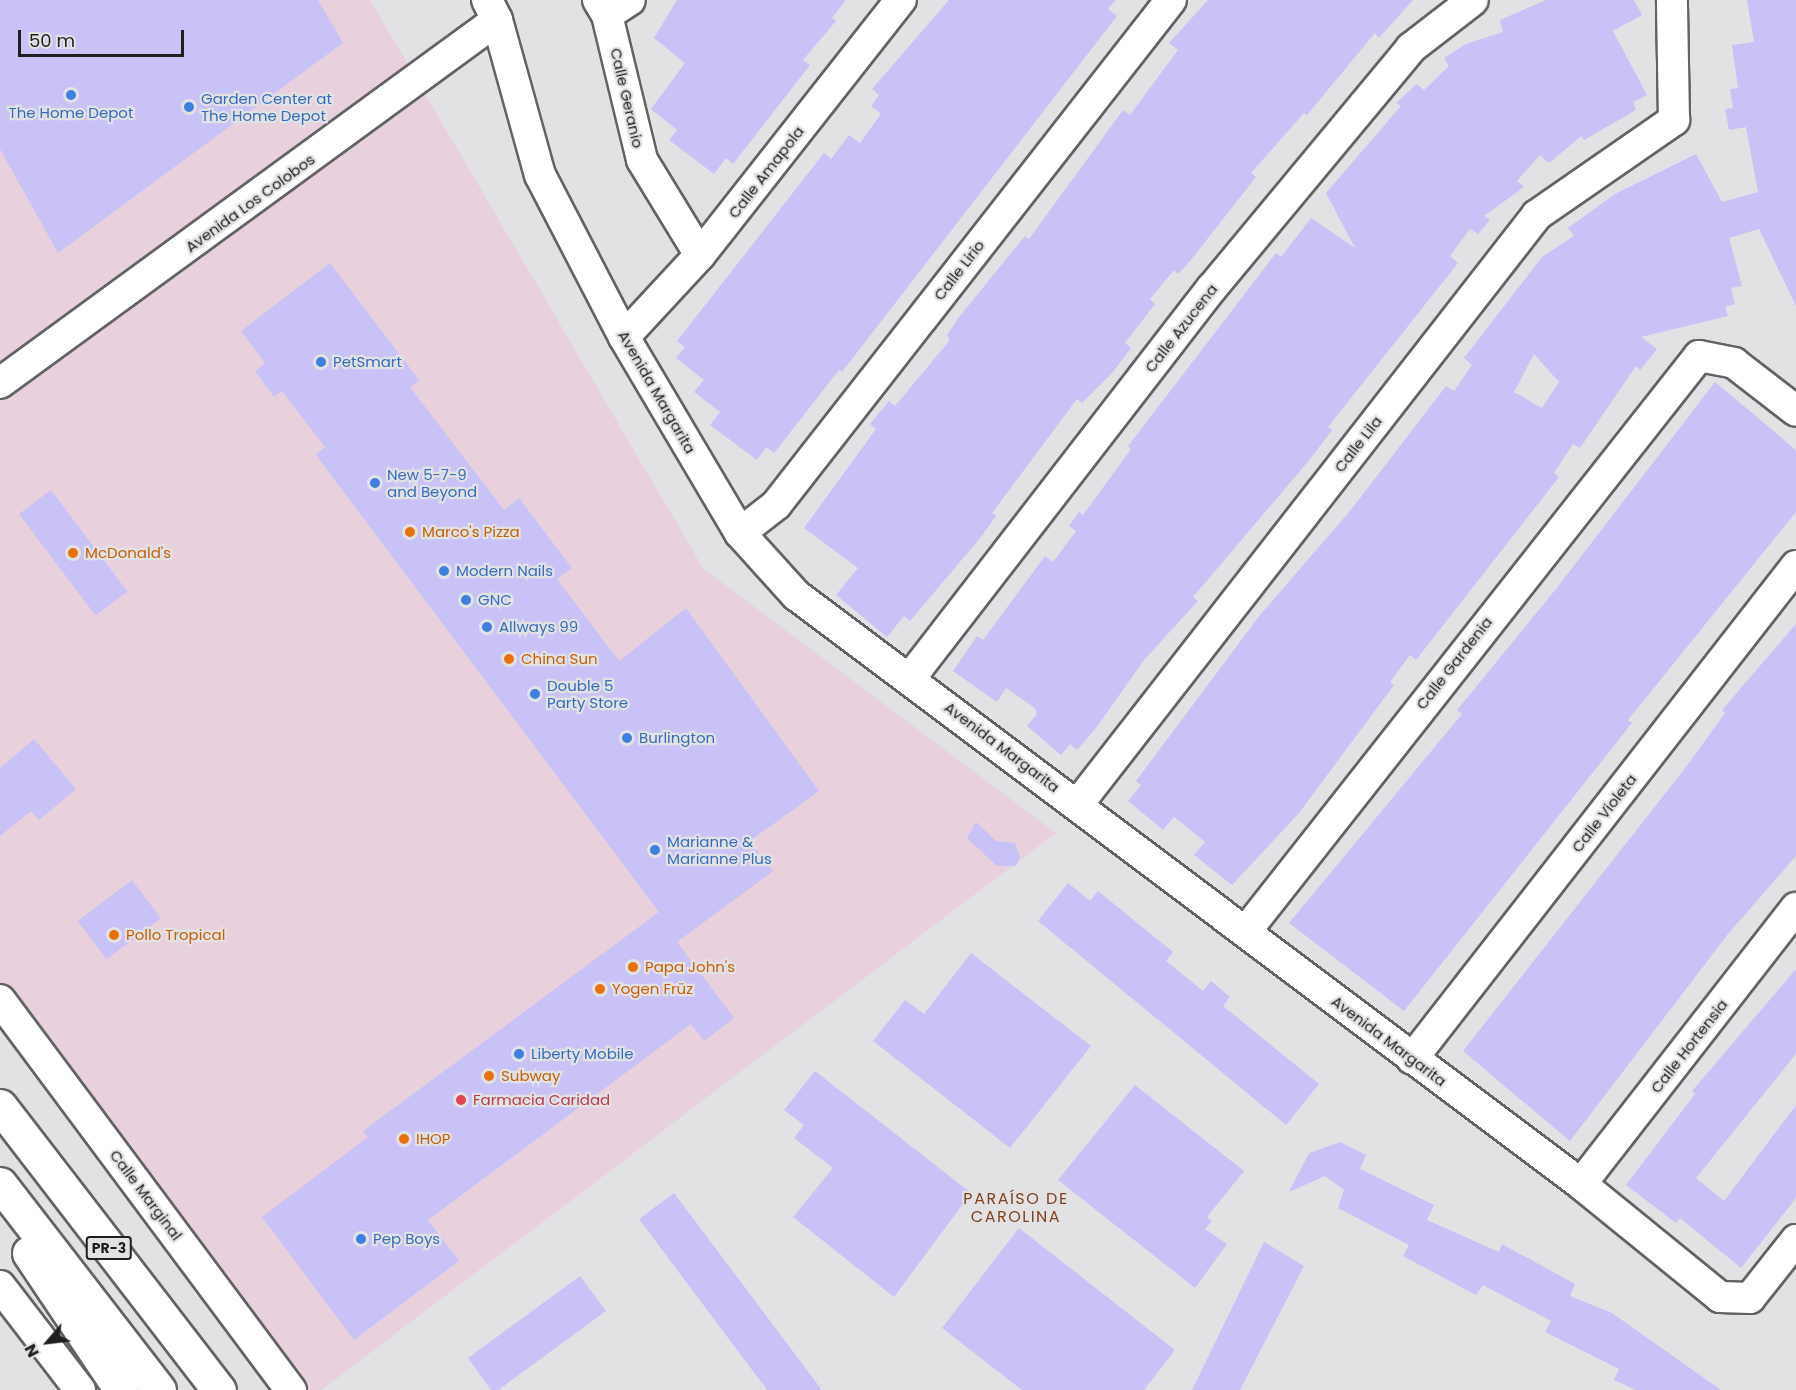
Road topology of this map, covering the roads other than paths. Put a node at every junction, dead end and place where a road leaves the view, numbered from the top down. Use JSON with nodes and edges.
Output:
{"nodes":[{"id":1,"x":901,"y":0,"type":"edge"},
{"id":2,"x":1171,"y":0,"type":"edge"},
{"id":3,"x":1473,"y":0,"type":"edge"},
{"id":4,"x":1672,"y":0,"type":"edge"},
{"id":5,"x":612,"y":5,"type":"edge"},
{"id":6,"x":492,"y":10,"type":"edge"},
{"id":7,"x":700,"y":255,"type":"junction"},
{"id":8,"x":624,"y":337,"type":"junction"},
{"id":9,"x":0,"y":383,"type":"edge"},
{"id":10,"x":1796,"y":411,"type":"edge"},
{"id":11,"x":740,"y":533,"type":"junction"},
{"id":12,"x":1796,"y":567,"type":"edge"},
{"id":13,"x":911,"y":677,"type":"junction"},
{"id":14,"x":1078,"y":804,"type":"junction"},
{"id":15,"x":1796,"y":908,"type":"edge"},
{"id":16,"x":1246,"y":931,"type":"junction"},
{"id":17,"x":0,"y":1000,"type":"edge"},
{"id":18,"x":1412,"y":1059,"type":"junction"},
{"id":19,"x":0,"y":1079,"type":"edge"},
{"id":20,"x":0,"y":1106,"type":"edge"},
{"id":21,"x":1581,"y":1184,"type":"junction"},
{"id":22,"x":0,"y":1185,"type":"edge"},
{"id":23,"x":74,"y":1202,"type":"junction"},
{"id":24,"x":0,"y":1209,"type":"edge"},
{"id":25,"x":1796,"y":1240,"type":"edge"},
{"id":26,"x":0,"y":1287,"type":"edge"},
{"id":27,"x":81,"y":1390,"type":"edge"},
{"id":28,"x":121,"y":1390,"type":"edge"},
{"id":29,"x":159,"y":1390,"type":"edge"},
{"id":30,"x":219,"y":1390,"type":"edge"},
{"id":31,"x":291,"y":1390,"type":"edge"}],
"edges":[{"from":1,"to":7,"type":"street","name":"Calle Amapola"},
{"from":2,"to":11,"type":"street","name":"Calle Lirio"},
{"from":3,"to":13,"type":"street","name":"Calle Azucena"},
{"from":4,"to":14,"type":"street","name":"Calle Lila"},
{"from":5,"to":7,"type":"street","name":"Calle Geranio"},
{"from":6,"to":8,"type":"street","name":"Avenida Margarita"},
{"from":6,"to":9,"type":"street","name":"Avenida Los Colobos"},
{"from":7,"to":8,"type":"street","name":"Calle Amapola"},
{"from":8,"to":11,"type":"street","name":"Avenida Margarita"},
{"from":10,"to":16,"type":"street","name":"Calle Gardenia"},
{"from":11,"to":13,"type":"street","name":"Avenida Margarita"},
{"from":12,"to":18,"type":"street","name":"Calle Violeta"},
{"from":13,"to":14,"type":"street","name":"Avenida Margarita"},
{"from":14,"to":16,"type":"street","name":"Avenida Margarita"},
{"from":15,"to":21,"type":"street","name":"Calle Hortensia"},
{"from":16,"to":18,"type":"street","name":"Avenida Margarita"},
{"from":17,"to":31,"type":"street","name":"Calle Marginal"},
{"from":18,"to":21,"type":"street","name":"Avenida Margarita"},
{"from":19,"to":23,"type":"main road"},
{"from":20,"to":23,"type":"main road","number":"PR-3"},
{"from":21,"to":25,"type":"street","name":"Avenida Margarita"},
{"from":22,"to":29,"type":"main road","number":"PR-3"},
{"from":23,"to":30,"type":"main road","number":"PR-3"},
{"from":24,"to":28,"type":"main road"},
{"from":26,"to":27,"type":"street"}]}
